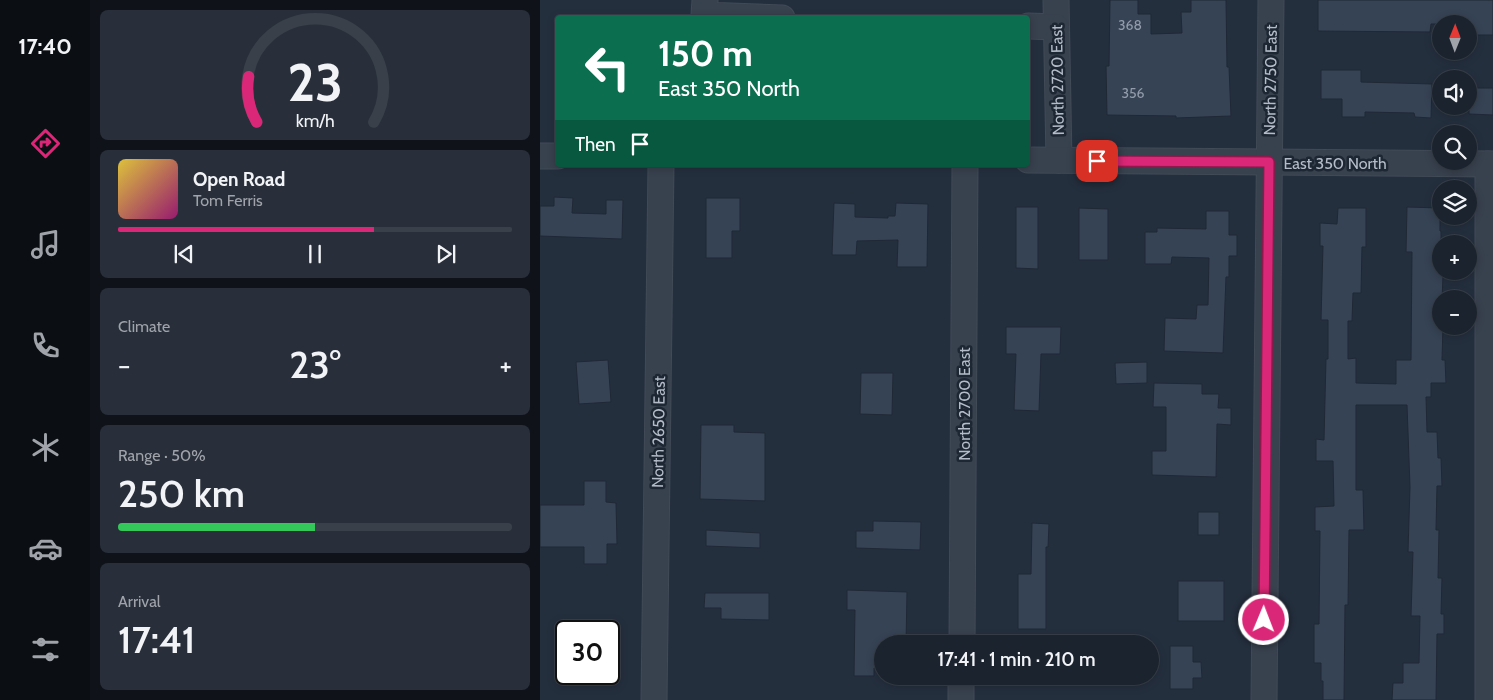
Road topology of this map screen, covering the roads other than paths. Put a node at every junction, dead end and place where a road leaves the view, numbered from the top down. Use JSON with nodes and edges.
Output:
{"nodes":[{"id":1,"x":1056,"y":0,"type":"edge"},
{"id":2,"x":1271,"y":0,"type":"edge"},
{"id":3,"x":705,"y":7,"type":"edge"},
{"id":4,"x":761,"y":15,"type":"edge"},
{"id":5,"x":1030,"y":26,"type":"edge"},
{"id":6,"x":1056,"y":27,"type":"junction"},
{"id":7,"x":540,"y":156,"type":"edge"},
{"id":8,"x":555,"y":156,"type":"edge"},
{"id":9,"x":1030,"y":160,"type":"edge"},
{"id":10,"x":1059,"y":160,"type":"junction"},
{"id":11,"x":1269,"y":162,"type":"junction"},
{"id":12,"x":1491,"y":164,"type":"edge"},
{"id":13,"x":661,"y":167,"type":"edge"},
{"id":14,"x":966,"y":167,"type":"edge"},
{"id":15,"x":962,"y":635,"type":"edge"},
{"id":16,"x":961,"y":685,"type":"edge"},
{"id":17,"x":654,"y":700,"type":"edge"},
{"id":18,"x":961,"y":700,"type":"edge"},
{"id":19,"x":1264,"y":700,"type":"edge"},
{"id":20,"x":1488,"y":700,"type":"edge"}],
"edges":[{"from":1,"to":6,"type":"street","name":"North 2720 East"},
{"from":2,"to":11,"type":"street","name":"North 2750 East"},
{"from":3,"to":4,"type":"street"},
{"from":5,"to":6,"type":"street"},
{"from":6,"to":10,"type":"street","name":"North 2720 East"},
{"from":7,"to":8,"type":"street"},
{"from":9,"to":10,"type":"street","name":"East 350 North"},
{"from":10,"to":11,"type":"street","name":"East 350 North"},
{"from":11,"to":12,"type":"street","name":"East 350 North"},
{"from":11,"to":19,"type":"street","name":"North 2750 East"},
{"from":12,"to":20,"type":"street"},
{"from":13,"to":17,"type":"street","name":"North 2650 East"},
{"from":14,"to":15,"type":"street","name":"North 2700 East"},
{"from":16,"to":18,"type":"street"}]}
